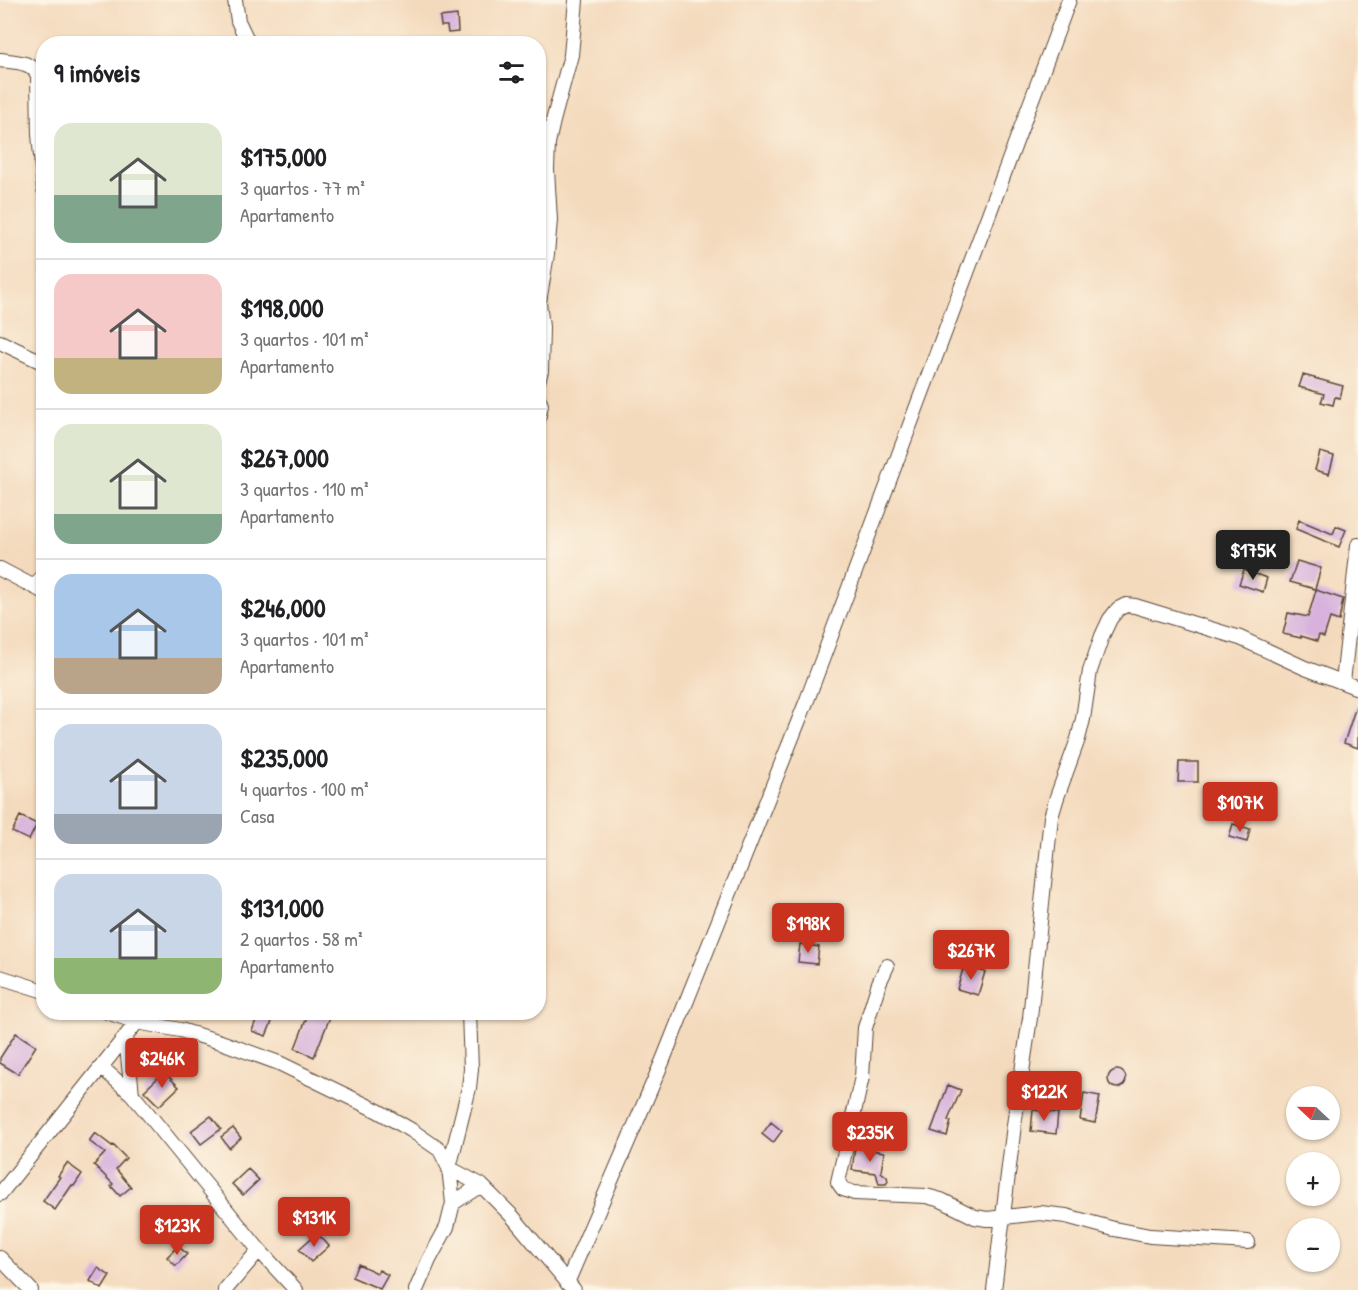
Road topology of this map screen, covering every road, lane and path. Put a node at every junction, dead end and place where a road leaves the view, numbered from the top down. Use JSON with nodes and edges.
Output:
{"nodes":[{"id":1,"x":235,"y":0,"type":"edge"},
{"id":2,"x":576,"y":0,"type":"edge"},
{"id":3,"x":1069,"y":0,"type":"edge"},
{"id":4,"x":245,"y":36,"type":"edge"},
{"id":5,"x":0,"y":60,"type":"edge"},
{"id":6,"x":36,"y":69,"type":"edge"},
{"id":7,"x":546,"y":260,"type":"edge"},
{"id":8,"x":0,"y":342,"type":"edge"},
{"id":9,"x":36,"y":359,"type":"edge"},
{"id":10,"x":1358,"y":545,"type":"edge"},
{"id":11,"x":0,"y":570,"type":"edge"},
{"id":12,"x":36,"y":588,"type":"edge"},
{"id":13,"x":1343,"y":682,"type":"junction"},
{"id":14,"x":1358,"y":688,"type":"edge"},
{"id":15,"x":887,"y":966,"type":"dead end"},
{"id":16,"x":0,"y":977,"type":"edge"},
{"id":17,"x":36,"y":988,"type":"edge"},
{"id":18,"x":136,"y":1020,"type":"edge"},
{"id":19,"x":148,"y":1020,"type":"edge"},
{"id":20,"x":469,"y":1020,"type":"edge"},
{"id":21,"x":126,"y":1037,"type":"junction"},
{"id":22,"x":101,"y":1067,"type":"junction"},
{"id":23,"x":132,"y":1094,"type":"junction"},
{"id":24,"x":449,"y":1168,"type":"junction"},
{"id":25,"x":481,"y":1185,"type":"junction"},
{"id":26,"x":0,"y":1194,"type":"edge"},
{"id":27,"x":453,"y":1203,"type":"junction"},
{"id":28,"x":1002,"y":1217,"type":"junction"},
{"id":29,"x":1248,"y":1242,"type":"dead end"},
{"id":30,"x":259,"y":1250,"type":"junction"},
{"id":31,"x":0,"y":1258,"type":"edge"},
{"id":32,"x":571,"y":1286,"type":"edge"},
{"id":33,"x":31,"y":1290,"type":"edge"},
{"id":34,"x":225,"y":1290,"type":"edge"},
{"id":35,"x":296,"y":1290,"type":"edge"},
{"id":36,"x":416,"y":1290,"type":"edge"},
{"id":37,"x":994,"y":1290,"type":"edge"}],
"edges":[{"from":1,"to":4,"type":"street"},
{"from":2,"to":7,"type":"street"},
{"from":3,"to":32,"type":"street"},
{"from":5,"to":6,"type":"street"},
{"from":8,"to":9,"type":"street"},
{"from":10,"to":13,"type":"street"},
{"from":11,"to":12,"type":"street"},
{"from":13,"to":14,"type":"street"},
{"from":13,"to":28,"type":"street"},
{"from":15,"to":28,"type":"street"},
{"from":16,"to":17,"type":"street"},
{"from":18,"to":21,"type":"street"},
{"from":19,"to":24,"type":"street"},
{"from":20,"to":24,"type":"street"},
{"from":21,"to":22,"type":"street"},
{"from":21,"to":23,"type":"street"},
{"from":22,"to":23,"type":"street"},
{"from":22,"to":26,"type":"street"},
{"from":23,"to":30,"type":"street"},
{"from":24,"to":25,"type":"street"},
{"from":24,"to":27,"type":"street"},
{"from":25,"to":27,"type":"street"},
{"from":25,"to":32,"type":"street"},
{"from":27,"to":36,"type":"street"},
{"from":28,"to":29,"type":"street"},
{"from":28,"to":37,"type":"street"},
{"from":30,"to":34,"type":"street"},
{"from":30,"to":35,"type":"street"},
{"from":31,"to":33,"type":"street"}]}
